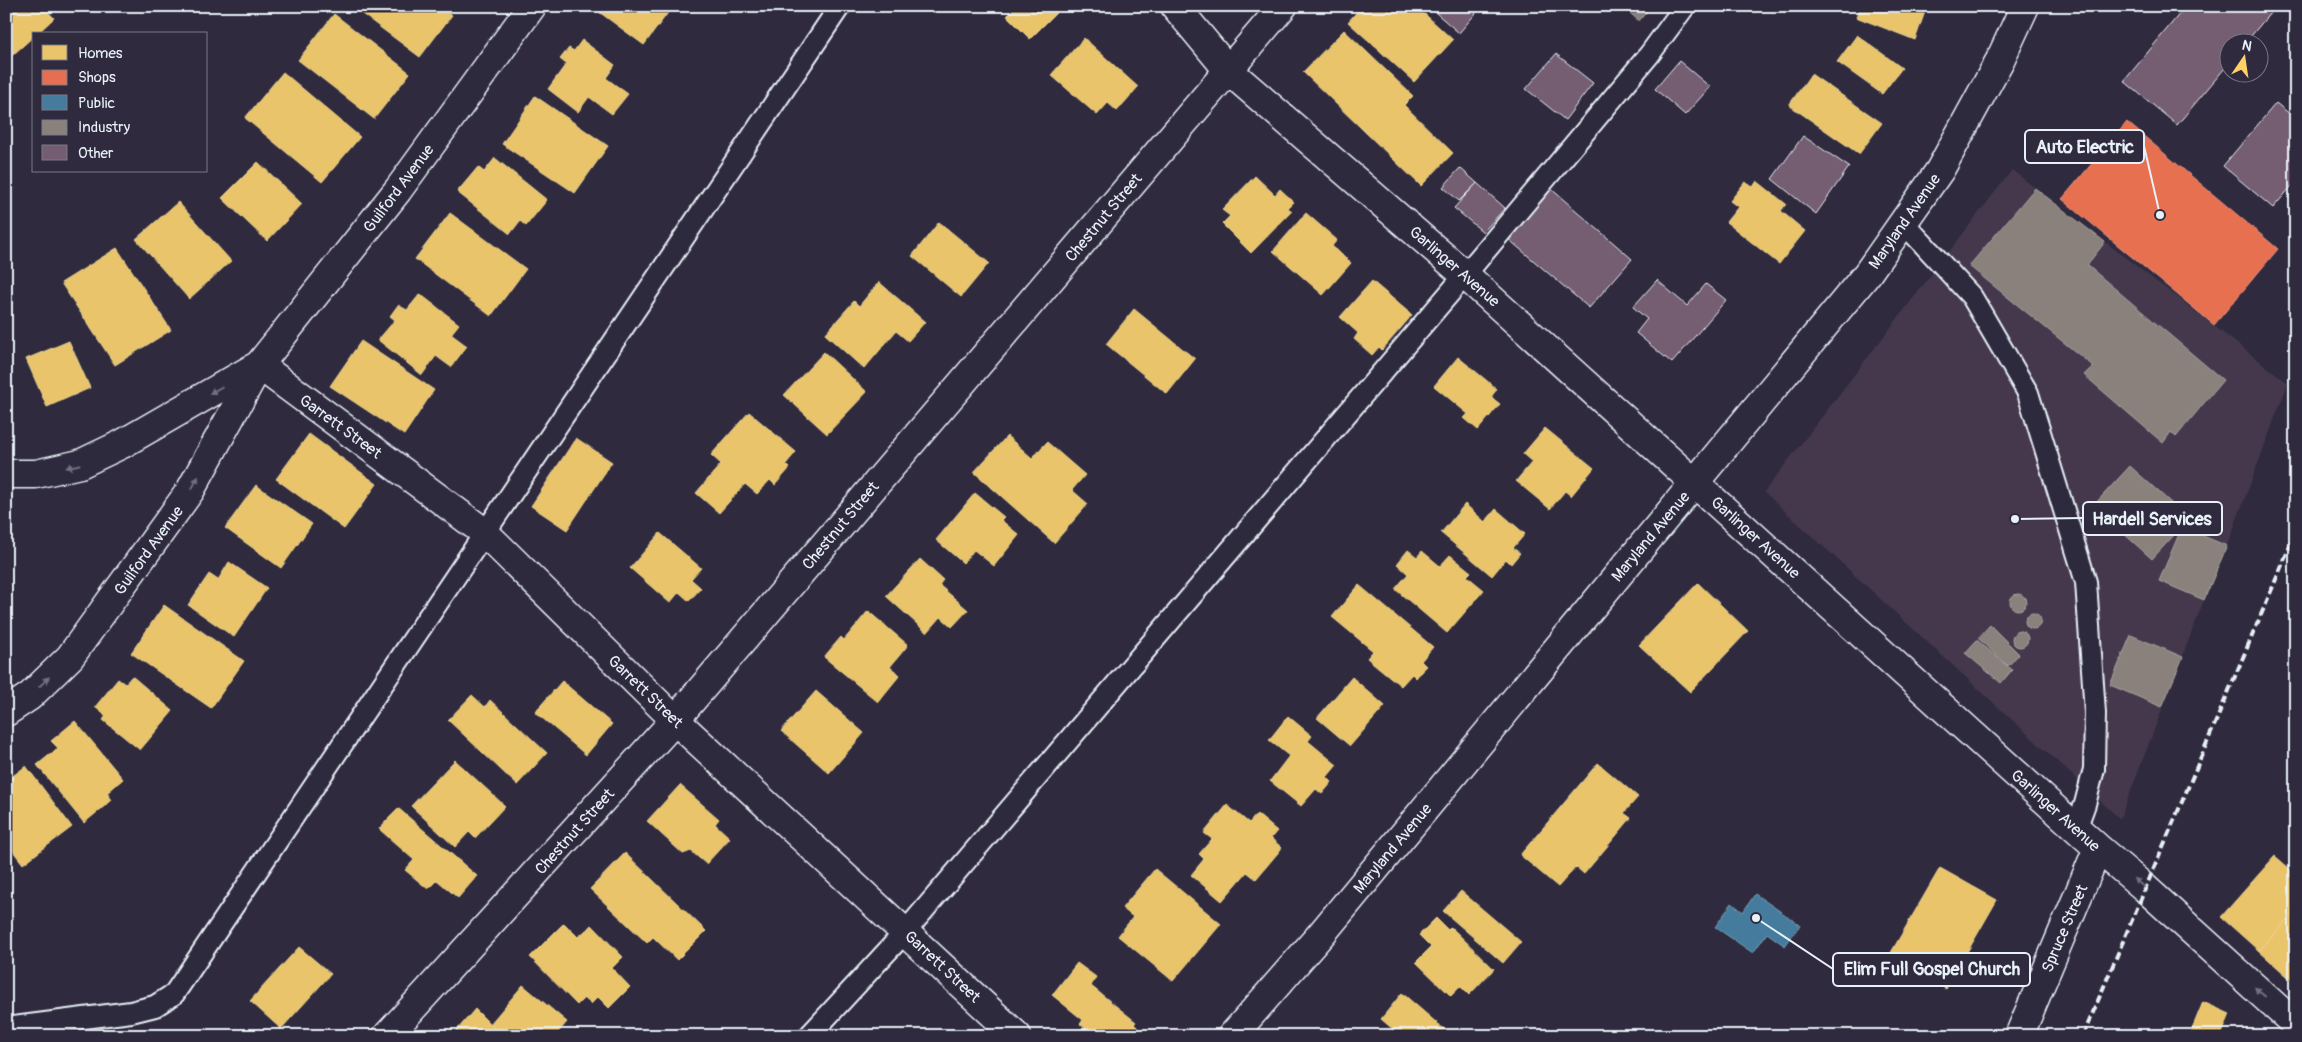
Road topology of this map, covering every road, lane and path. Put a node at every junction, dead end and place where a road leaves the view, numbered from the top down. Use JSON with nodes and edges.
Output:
{"nodes":[{"id":1,"x":532,"y":6,"type":"edge"},
{"id":2,"x":840,"y":6,"type":"edge"},
{"id":3,"x":1175,"y":6,"type":"edge"},
{"id":4,"x":1283,"y":6,"type":"edge"},
{"id":5,"x":1685,"y":6,"type":"edge"},
{"id":6,"x":2025,"y":6,"type":"edge"},
{"id":7,"x":1228,"y":70,"type":"junction"},
{"id":8,"x":1903,"y":222,"type":"junction"},
{"id":9,"x":1465,"y":275,"type":"junction"},
{"id":10,"x":259,"y":365,"type":"junction"},
{"id":11,"x":6,"y":474,"type":"edge"},
{"id":12,"x":1695,"y":482,"type":"junction"},
{"id":13,"x":484,"y":532,"type":"junction"},
{"id":14,"x":6,"y":712,"type":"edge"},
{"id":15,"x":675,"y":720,"type":"junction"},
{"id":16,"x":2076,"y":829,"type":"junction"},
{"id":17,"x":2098,"y":848,"type":"junction"},
{"id":18,"x":906,"y":931,"type":"junction"},
{"id":19,"x":2296,"y":1025,"type":"edge"},
{"id":20,"x":6,"y":1028,"type":"edge"},
{"id":21,"x":387,"y":1036,"type":"edge"},
{"id":22,"x":809,"y":1036,"type":"edge"},
{"id":23,"x":1018,"y":1036,"type":"edge"},
{"id":24,"x":1232,"y":1036,"type":"edge"},
{"id":25,"x":2019,"y":1036,"type":"edge"}],
"edges":[{"from":1,"to":10,"type":"street","name":"Guilford Avenue"},
{"from":2,"to":13,"type":"lane"},
{"from":3,"to":7,"type":"street","name":"Garlinger Avenue"},
{"from":4,"to":7,"type":"street","name":"Chestnut Street"},
{"from":5,"to":9,"type":"lane"},
{"from":6,"to":8,"type":"street","name":"Maryland Avenue"},
{"from":7,"to":9,"type":"street","name":"Garlinger Avenue"},
{"from":7,"to":15,"type":"street","name":"Chestnut Street"},
{"from":8,"to":12,"type":"street","name":"Maryland Avenue"},
{"from":8,"to":16,"type":"lane"},
{"from":9,"to":12,"type":"street","name":"Garlinger Avenue"},
{"from":9,"to":18,"type":"lane"},
{"from":10,"to":11,"type":"street","name":"Guilford Avenue","one_way":true},
{"from":10,"to":13,"type":"street","name":"Garrett Street"},
{"from":14,"to":10,"type":"street","name":"Guilford Avenue","one_way":true},
{"from":12,"to":16,"type":"street","name":"Garlinger Avenue"},
{"from":12,"to":24,"type":"street","name":"Maryland Avenue"},
{"from":13,"to":15,"type":"street","name":"Garrett Street"},
{"from":13,"to":20,"type":"lane"},
{"from":15,"to":18,"type":"street","name":"Garrett Street"},
{"from":15,"to":21,"type":"street","name":"Chestnut Street"},
{"from":16,"to":17,"type":"street","name":"Garlinger Avenue"},
{"from":19,"to":17,"type":"street","name":"Garlinger Avenue","one_way":true},
{"from":17,"to":25,"type":"street","name":"Spruce Street"},
{"from":18,"to":22,"type":"lane"},
{"from":18,"to":23,"type":"street","name":"Garrett Street"}]}
